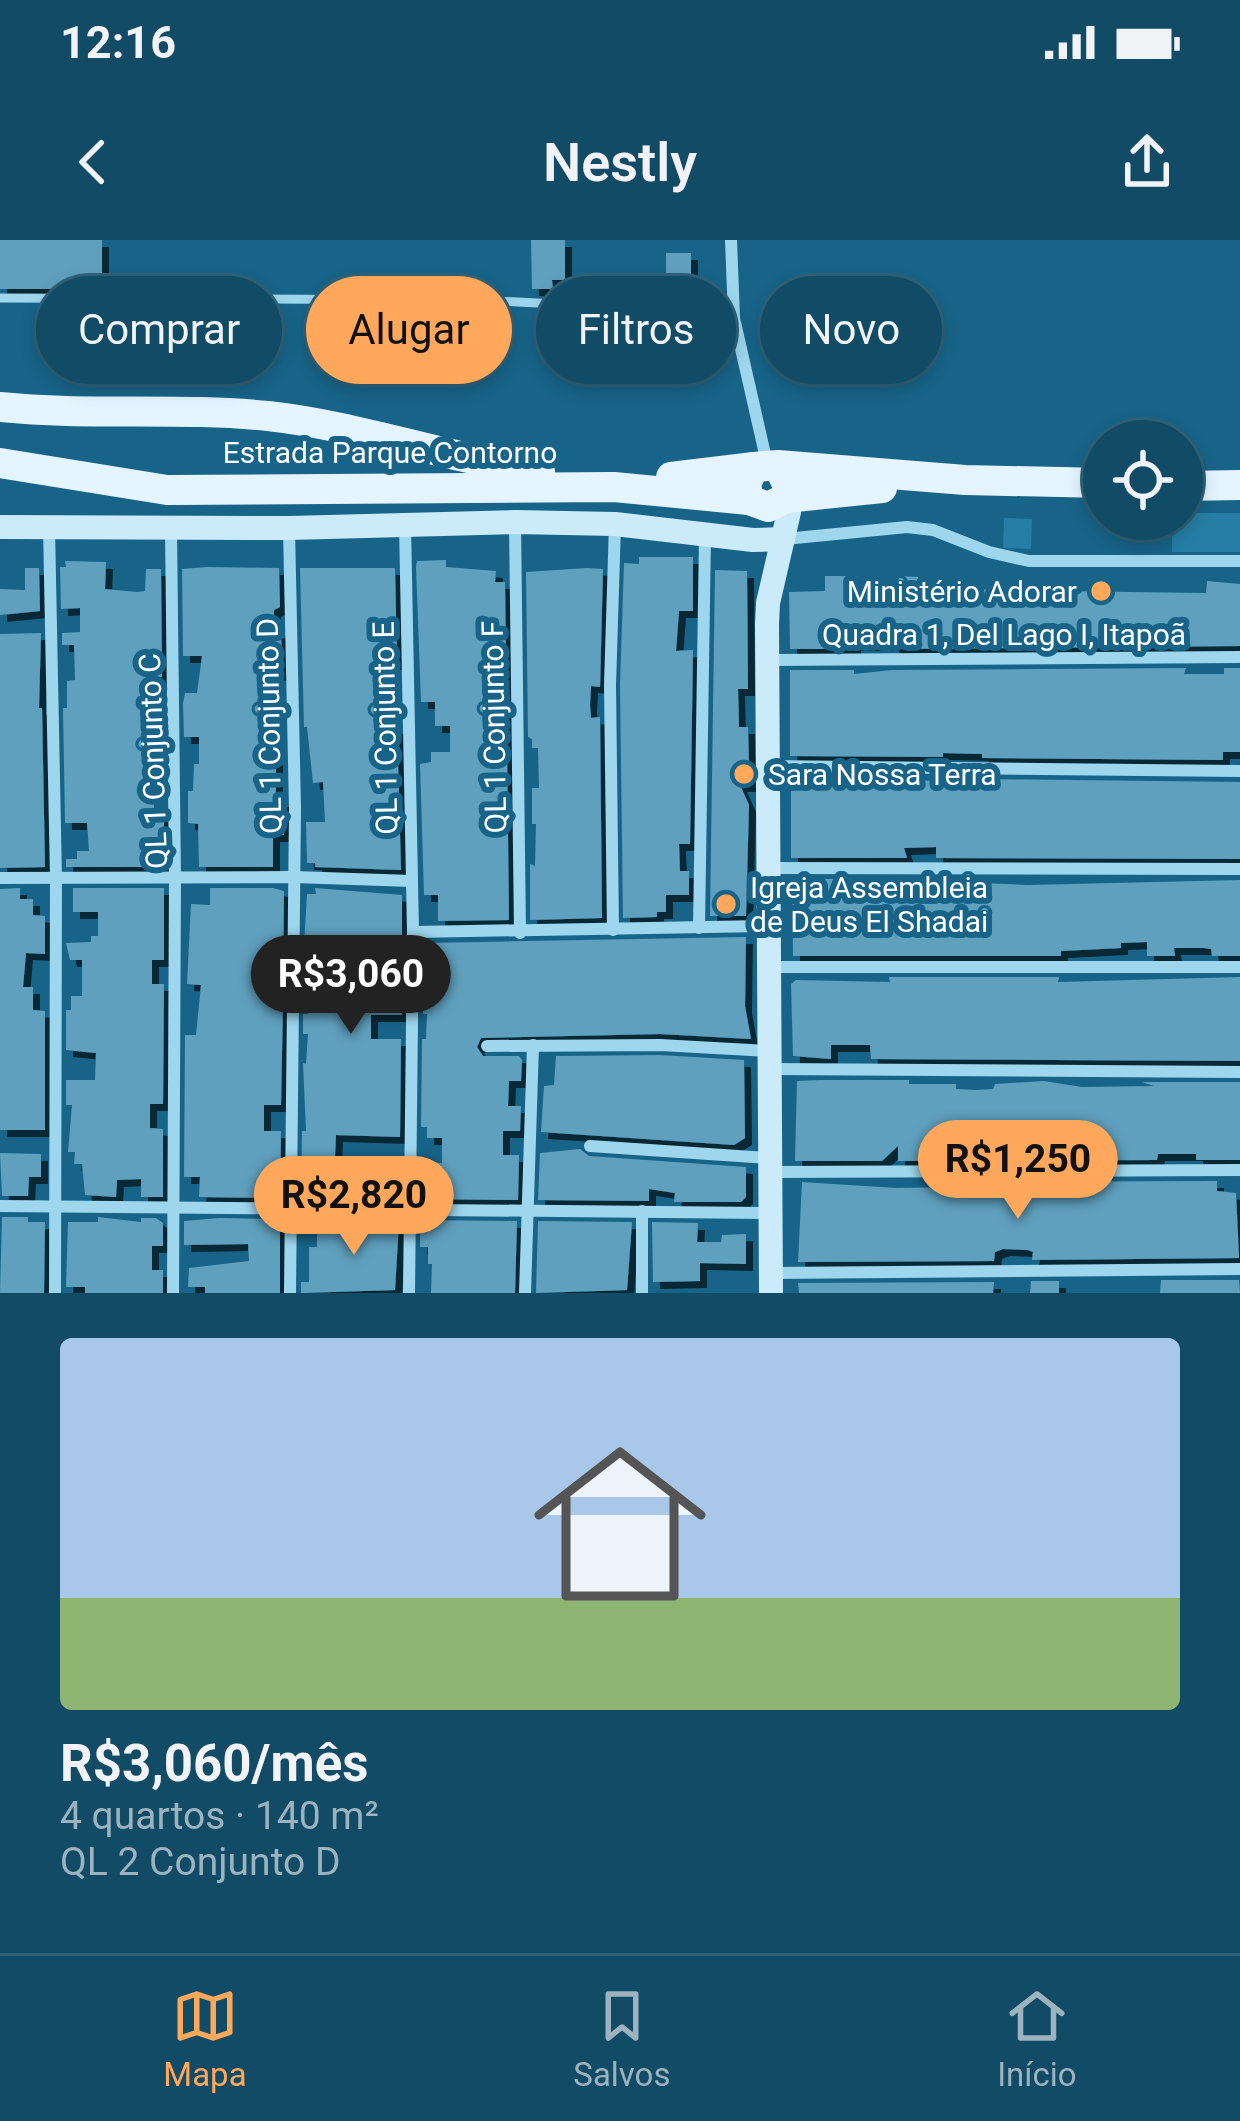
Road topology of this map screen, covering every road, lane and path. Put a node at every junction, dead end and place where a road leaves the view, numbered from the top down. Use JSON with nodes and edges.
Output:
{"nodes":[{"id":1,"x":731,"y":240,"type":"edge"},
{"id":2,"x":732,"y":276,"type":"edge"},
{"id":3,"x":0,"y":298,"type":"edge"},
{"id":4,"x":536,"y":303,"type":"edge"},
{"id":5,"x":736,"y":328,"type":"edge"},
{"id":6,"x":0,"y":407,"type":"edge"},
{"id":7,"x":0,"y":463,"type":"edge"},
{"id":8,"x":766,"y":466,"type":"junction"},
{"id":9,"x":965,"y":481,"type":"junction"},
{"id":10,"x":1083,"y":483,"type":"edge"},
{"id":11,"x":1240,"y":485,"type":"edge"},
{"id":12,"x":1203,"y":486,"type":"edge"},
{"id":13,"x":599,"y":487,"type":"junction"},
{"id":14,"x":786,"y":498,"type":"junction"},
{"id":15,"x":749,"y":500,"type":"junction"},
{"id":16,"x":515,"y":522,"type":"junction"},
{"id":17,"x":405,"y":524,"type":"junction"},
{"id":18,"x":615,"y":524,"type":"junction"},
{"id":19,"x":49,"y":526,"type":"junction"},
{"id":20,"x":0,"y":527,"type":"edge"},
{"id":21,"x":171,"y":527,"type":"junction"},
{"id":22,"x":289,"y":528,"type":"junction"},
{"id":23,"x":705,"y":536,"type":"junction"},
{"id":24,"x":783,"y":539,"type":"junction"},
{"id":25,"x":754,"y":540,"type":"junction"},
{"id":26,"x":1240,"y":561,"type":"edge"},
{"id":27,"x":768,"y":603,"type":"junction"},
{"id":28,"x":1240,"y":657,"type":"edge"},
{"id":29,"x":767,"y":660,"type":"junction"},
{"id":30,"x":767,"y":766,"type":"junction"},
{"id":31,"x":1240,"y":771,"type":"edge"},
{"id":32,"x":768,"y":868,"type":"junction"},
{"id":33,"x":1240,"y":869,"type":"edge"},
{"id":34,"x":0,"y":878,"type":"edge"},
{"id":35,"x":294,"y":878,"type":"junction"},
{"id":36,"x":56,"y":879,"type":"junction"},
{"id":37,"x":175,"y":879,"type":"junction"},
{"id":38,"x":412,"y":881,"type":"junction"},
{"id":39,"x":769,"y":926,"type":"junction"},
{"id":40,"x":699,"y":928,"type":"junction"},
{"id":41,"x":614,"y":930,"type":"junction"},
{"id":42,"x":413,"y":932,"type":"junction"},
{"id":43,"x":520,"y":933,"type":"junction"},
{"id":44,"x":768,"y":967,"type":"junction"},
{"id":45,"x":1240,"y":967,"type":"edge"},
{"id":46,"x":533,"y":1045,"type":"junction"},
{"id":47,"x":487,"y":1046,"type":"dead end"},
{"id":48,"x":769,"y":1060,"type":"junction"},
{"id":49,"x":1240,"y":1072,"type":"edge"},
{"id":50,"x":590,"y":1146,"type":"dead end"},
{"id":51,"x":769,"y":1165,"type":"junction"},
{"id":52,"x":1240,"y":1170,"type":"edge"},
{"id":53,"x":54,"y":1204,"type":"junction"},
{"id":54,"x":0,"y":1206,"type":"edge"},
{"id":55,"x":173,"y":1207,"type":"junction"},
{"id":56,"x":290,"y":1209,"type":"junction"},
{"id":57,"x":409,"y":1210,"type":"junction"},
{"id":58,"x":642,"y":1210,"type":"junction"},
{"id":59,"x":525,"y":1212,"type":"junction"},
{"id":60,"x":770,"y":1213,"type":"junction"},
{"id":61,"x":1240,"y":1270,"type":"edge"},
{"id":62,"x":771,"y":1283,"type":"edge"},
{"id":63,"x":55,"y":1293,"type":"edge"},
{"id":64,"x":173,"y":1293,"type":"edge"},
{"id":65,"x":290,"y":1293,"type":"edge"},
{"id":66,"x":409,"y":1293,"type":"edge"},
{"id":67,"x":525,"y":1293,"type":"edge"},
{"id":68,"x":642,"y":1293,"type":"edge"}],
"edges":[{"from":1,"to":2,"type":"street"},
{"from":3,"to":4,"type":"lane"},
{"from":5,"to":8,"type":"street"},
{"from":6,"to":13,"type":"main road"},
{"from":7,"to":13,"type":"main road","name":"Estrada Parque Contorno"},
{"from":8,"to":9,"type":"main road","name":"Estrada Parque Contorno"},
{"from":8,"to":13,"type":"main road","name":"Estrada Parque Contorno"},
{"from":8,"to":14,"type":"main road"},
{"from":8,"to":15,"type":"main road"},
{"from":9,"to":10,"type":"main road","name":"Estrada Parque Contorno"},
{"from":9,"to":14,"type":"main road","name":"Estrada Parque Contorno"},
{"from":11,"to":12,"type":"main road"},
{"from":13,"to":15,"type":"main road","name":"Estrada Parque Contorno"},
{"from":14,"to":15,"type":"main road"},
{"from":14,"to":24,"type":"street"},
{"from":15,"to":25,"type":"street"},
{"from":16,"to":17,"type":"street"},
{"from":16,"to":18,"type":"street"},
{"from":16,"to":43,"type":"street","name":"QL 1 Conjunto F"},
{"from":17,"to":22,"type":"street"},
{"from":17,"to":38,"type":"street","name":"QL 1 Conjunto E"},
{"from":18,"to":23,"type":"street"},
{"from":18,"to":41,"type":"street"},
{"from":19,"to":20,"type":"street"},
{"from":19,"to":21,"type":"street"},
{"from":19,"to":36,"type":"street"},
{"from":21,"to":22,"type":"street"},
{"from":21,"to":37,"type":"street","name":"QL 1 Conjunto C"},
{"from":22,"to":35,"type":"street","name":"QL 1 Conjunto D"},
{"from":23,"to":25,"type":"street"},
{"from":23,"to":40,"type":"street"},
{"from":24,"to":25,"type":"street"},
{"from":24,"to":26,"type":"street"},
{"from":24,"to":27,"type":"street"},
{"from":25,"to":27,"type":"street"},
{"from":27,"to":29,"type":"street"},
{"from":28,"to":29,"type":"street","name":"Quadra 1, Del Lago I, Itapoã"},
{"from":29,"to":30,"type":"street"},
{"from":30,"to":31,"type":"street"},
{"from":30,"to":32,"type":"street"},
{"from":32,"to":33,"type":"street"},
{"from":32,"to":39,"type":"street"},
{"from":34,"to":36,"type":"street"},
{"from":35,"to":37,"type":"street","name":"QL 1 Conjunto C"},
{"from":35,"to":38,"type":"street","name":"QL 1 Conjunto D"},
{"from":35,"to":56,"type":"street"},
{"from":36,"to":37,"type":"street"},
{"from":36,"to":53,"type":"street"},
{"from":37,"to":55,"type":"street"},
{"from":38,"to":42,"type":"street","name":"QL 1 Conjunto E"},
{"from":39,"to":40,"type":"street"},
{"from":39,"to":44,"type":"street"},
{"from":40,"to":41,"type":"street"},
{"from":41,"to":43,"type":"street"},
{"from":42,"to":43,"type":"street"},
{"from":42,"to":57,"type":"street","name":"QL 1 Conjunto E"},
{"from":44,"to":45,"type":"street"},
{"from":44,"to":48,"type":"street"},
{"from":46,"to":47,"type":"street"},
{"from":46,"to":48,"type":"street"},
{"from":46,"to":59,"type":"street"},
{"from":48,"to":49,"type":"street"},
{"from":48,"to":51,"type":"street"},
{"from":50,"to":51,"type":"street"},
{"from":51,"to":52,"type":"street"},
{"from":51,"to":60,"type":"street"},
{"from":53,"to":54,"type":"street"},
{"from":53,"to":55,"type":"street"},
{"from":53,"to":63,"type":"street"},
{"from":55,"to":56,"type":"street"},
{"from":55,"to":64,"type":"street"},
{"from":56,"to":57,"type":"street"},
{"from":56,"to":65,"type":"street"},
{"from":57,"to":59,"type":"street"},
{"from":57,"to":66,"type":"street","name":"QL 1 Conjunto E"},
{"from":58,"to":59,"type":"street"},
{"from":58,"to":60,"type":"street"},
{"from":58,"to":68,"type":"street"},
{"from":59,"to":67,"type":"street"},
{"from":60,"to":62,"type":"street"},
{"from":61,"to":62,"type":"street"}]}
